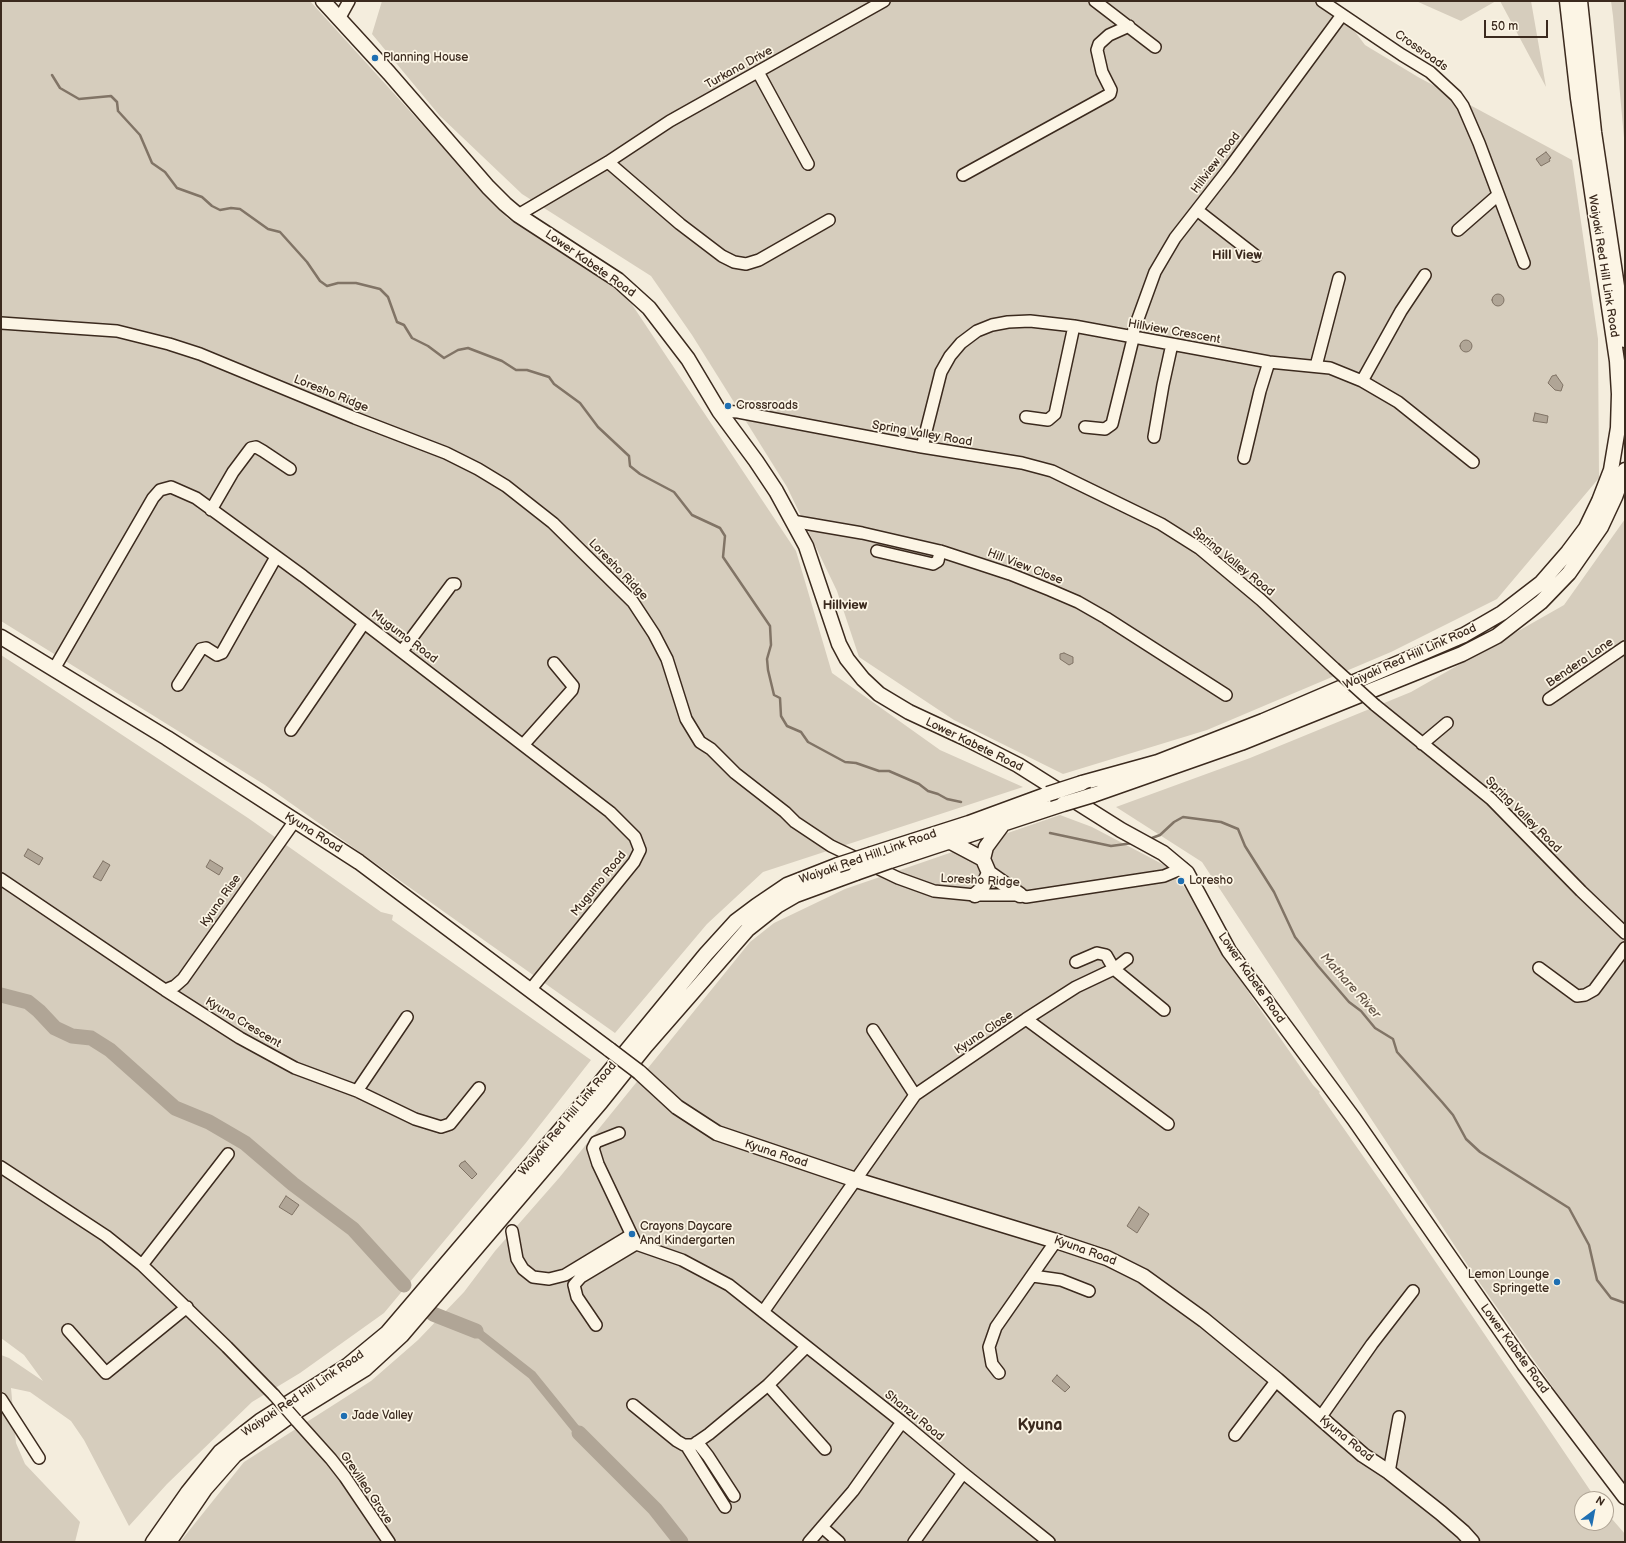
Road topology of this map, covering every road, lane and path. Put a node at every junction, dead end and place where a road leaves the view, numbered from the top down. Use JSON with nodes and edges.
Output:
{"nodes":[{"id":1,"x":322,"y":1,"type":"edge"},
{"id":2,"x":349,"y":1,"type":"edge"},
{"id":3,"x":1095,"y":1,"type":"edge"},
{"id":4,"x":1322,"y":1,"type":"edge"},
{"id":5,"x":1567,"y":1,"type":"edge"},
{"id":6,"x":1580,"y":1,"type":"edge"},
{"id":7,"x":881,"y":2,"type":"edge"},
{"id":8,"x":1342,"y":16,"type":"junction"},
{"id":9,"x":339,"y":19,"type":"junction"},
{"id":10,"x":1129,"y":26,"type":"junction"},
{"id":11,"x":1155,"y":47,"type":"dead end"},
{"id":12,"x":758,"y":72,"type":"junction"},
{"id":13,"x":608,"y":162,"type":"junction"},
{"id":14,"x":808,"y":164,"type":"dead end"},
{"id":15,"x":963,"y":175,"type":"dead end"},
{"id":16,"x":1498,"y":194,"type":"junction"},
{"id":17,"x":1196,"y":210,"type":"junction"},
{"id":18,"x":518,"y":215,"type":"junction"},
{"id":19,"x":829,"y":220,"type":"dead end"},
{"id":20,"x":1458,"y":230,"type":"dead end"},
{"id":21,"x":1256,"y":256,"type":"dead end"},
{"id":22,"x":1524,"y":263,"type":"dead end"},
{"id":23,"x":1425,"y":275,"type":"dead end"},
{"id":24,"x":1339,"y":278,"type":"dead end"},
{"id":25,"x":1,"y":322,"type":"edge"},
{"id":26,"x":1074,"y":326,"type":"junction"},
{"id":27,"x":1132,"y":338,"type":"junction"},
{"id":28,"x":1625,"y":340,"type":"edge"},
{"id":29,"x":1172,"y":344,"type":"junction"},
{"id":30,"x":1269,"y":362,"type":"junction"},
{"id":31,"x":1316,"y":366,"type":"junction"},
{"id":32,"x":1362,"y":381,"type":"junction"},
{"id":33,"x":719,"y":411,"type":"junction"},
{"id":34,"x":1026,"y":417,"type":"dead end"},
{"id":35,"x":1085,"y":427,"type":"dead end"},
{"id":36,"x":1154,"y":437,"type":"dead end"},
{"id":37,"x":922,"y":447,"type":"junction"},
{"id":38,"x":1244,"y":458,"type":"dead end"},
{"id":39,"x":1473,"y":462,"type":"dead end"},
{"id":40,"x":290,"y":469,"type":"dead end"},
{"id":41,"x":1625,"y":470,"type":"edge"},
{"id":42,"x":211,"y":510,"type":"junction"},
{"id":43,"x":792,"y":521,"type":"junction"},
{"id":44,"x":877,"y":551,"type":"dead end"},
{"id":45,"x":940,"y":551,"type":"junction"},
{"id":46,"x":276,"y":557,"type":"junction"},
{"id":47,"x":455,"y":584,"type":"dead end"},
{"id":48,"x":364,"y":623,"type":"junction"},
{"id":49,"x":1,"y":637,"type":"edge"},
{"id":50,"x":1625,"y":647,"type":"edge"},
{"id":51,"x":402,"y":651,"type":"junction"},
{"id":52,"x":554,"y":663,"type":"dead end"},
{"id":53,"x":54,"y":669,"type":"junction"},
{"id":54,"x":178,"y":685,"type":"dead end"},
{"id":55,"x":1226,"y":695,"type":"dead end"},
{"id":56,"x":1549,"y":699,"type":"dead end"},
{"id":57,"x":1447,"y":723,"type":"dead end"},
{"id":58,"x":291,"y":730,"type":"dead end"},
{"id":59,"x":1422,"y":744,"type":"junction"},
{"id":60,"x":523,"y":745,"type":"junction"},
{"id":61,"x":294,"y":822,"type":"junction"},
{"id":62,"x":1003,"y":824,"type":"junction"},
{"id":63,"x":949,"y":841,"type":"junction"},
{"id":64,"x":983,"y":859,"type":"junction"},
{"id":65,"x":1183,"y":868,"type":"junction"},
{"id":66,"x":989,"y":873,"type":"junction"},
{"id":67,"x":1,"y":879,"type":"edge"},
{"id":68,"x":975,"y":895,"type":"junction"},
{"id":69,"x":1020,"y":895,"type":"junction"},
{"id":70,"x":1625,"y":932,"type":"edge"},
{"id":71,"x":1625,"y":948,"type":"edge"},
{"id":72,"x":1127,"y":959,"type":"dead end"},
{"id":73,"x":1076,"y":962,"type":"dead end"},
{"id":74,"x":1539,"y":968,"type":"dead end"},
{"id":75,"x":1114,"y":969,"type":"junction"},
{"id":76,"x":531,"y":989,"type":"junction"},
{"id":77,"x":165,"y":990,"type":"junction"},
{"id":78,"x":1164,"y":1010,"type":"dead end"},
{"id":79,"x":407,"y":1017,"type":"dead end"},
{"id":80,"x":1026,"y":1019,"type":"junction"},
{"id":81,"x":873,"y":1030,"type":"dead end"},
{"id":82,"x":479,"y":1088,"type":"dead end"},
{"id":83,"x":357,"y":1091,"type":"junction"},
{"id":84,"x":915,"y":1095,"type":"junction"},
{"id":85,"x":1168,"y":1124,"type":"dead end"},
{"id":86,"x":619,"y":1133,"type":"dead end"},
{"id":87,"x":228,"y":1154,"type":"dead end"},
{"id":88,"x":1,"y":1167,"type":"edge"},
{"id":89,"x":856,"y":1180,"type":"junction"},
{"id":90,"x":512,"y":1231,"type":"dead end"},
{"id":91,"x":634,"y":1240,"type":"junction"},
{"id":92,"x":1056,"y":1240,"type":"junction"},
{"id":93,"x":142,"y":1265,"type":"junction"},
{"id":94,"x":1033,"y":1276,"type":"junction"},
{"id":95,"x":1089,"y":1291,"type":"dead end"},
{"id":96,"x":1412,"y":1292,"type":"dead end"},
{"id":97,"x":186,"y":1307,"type":"junction"},
{"id":98,"x":763,"y":1312,"type":"junction"},
{"id":99,"x":596,"y":1325,"type":"dead end"},
{"id":100,"x":68,"y":1330,"type":"dead end"},
{"id":101,"x":806,"y":1347,"type":"junction"},
{"id":102,"x":999,"y":1373,"type":"dead end"},
{"id":103,"x":1277,"y":1380,"type":"junction"},
{"id":104,"x":768,"y":1384,"type":"junction"},
{"id":105,"x":1,"y":1399,"type":"edge"},
{"id":106,"x":633,"y":1405,"type":"dead end"},
{"id":107,"x":1320,"y":1418,"type":"junction"},
{"id":108,"x":1399,"y":1418,"type":"dead end"},
{"id":109,"x":902,"y":1422,"type":"junction"},
{"id":110,"x":1235,"y":1434,"type":"dead end"},
{"id":111,"x":692,"y":1444,"type":"junction"},
{"id":112,"x":825,"y":1449,"type":"dead end"},
{"id":113,"x":39,"y":1458,"type":"dead end"},
{"id":114,"x":1389,"y":1472,"type":"junction"},
{"id":115,"x":963,"y":1473,"type":"junction"},
{"id":116,"x":734,"y":1496,"type":"dead end"},
{"id":117,"x":1625,"y":1498,"type":"edge"},
{"id":118,"x":725,"y":1507,"type":"dead end"},
{"id":119,"x":822,"y":1527,"type":"junction"},
{"id":120,"x":1047,"y":1541,"type":"edge"},
{"id":121,"x":153,"y":1542,"type":"edge"},
{"id":122,"x":169,"y":1542,"type":"edge"},
{"id":123,"x":388,"y":1542,"type":"edge"},
{"id":124,"x":809,"y":1542,"type":"edge"},
{"id":125,"x":839,"y":1542,"type":"edge"},
{"id":126,"x":914,"y":1542,"type":"edge"},
{"id":127,"x":1472,"y":1542,"type":"edge"}],
"edges":[{"from":1,"to":9,"type":"main road","name":"Lower Kabete Road"},
{"from":2,"to":9,"type":"street"},
{"from":3,"to":10,"type":"street"},
{"from":4,"to":8,"type":"street","name":"Crossroads"},
{"from":5,"to":121,"type":"main road","name":"Waiyaki Red Hill Link Road","bridge":true},
{"from":6,"to":28,"type":"main road","name":"Waiyaki Red Hill Link Road"},
{"from":7,"to":12,"type":"street","name":"Turkana Drive"},
{"from":8,"to":16,"type":"street","name":"Crossroads"},
{"from":8,"to":17,"type":"street","name":"Hillview Road"},
{"from":9,"to":18,"type":"main road","name":"Lower Kabete Road"},
{"from":10,"to":11,"type":"street"},
{"from":10,"to":15,"type":"street"},
{"from":12,"to":13,"type":"street","name":"Turkana Drive"},
{"from":12,"to":14,"type":"street"},
{"from":13,"to":18,"type":"street","name":"Turkana Drive"},
{"from":13,"to":19,"type":"street"},
{"from":16,"to":20,"type":"street"},
{"from":16,"to":22,"type":"street","name":"Crossroads"},
{"from":17,"to":21,"type":"street"},
{"from":17,"to":27,"type":"street","name":"Hillview Road"},
{"from":18,"to":33,"type":"main road","name":"Lower Kabete Road"},
{"from":23,"to":32,"type":"street"},
{"from":24,"to":31,"type":"street"},
{"from":25,"to":68,"type":"street","name":"Loresho Ridge"},
{"from":26,"to":27,"type":"street","name":"Hillview Crescent"},
{"from":26,"to":34,"type":"street"},
{"from":26,"to":37,"type":"street","name":"Hillview Crescent"},
{"from":27,"to":29,"type":"street","name":"Hillview Crescent"},
{"from":27,"to":35,"type":"street","name":"Hillview Road"},
{"from":29,"to":30,"type":"street","name":"Hillview Crescent"},
{"from":29,"to":36,"type":"street"},
{"from":30,"to":31,"type":"street","name":"Hillview Crescent"},
{"from":30,"to":38,"type":"street"},
{"from":31,"to":32,"type":"street","name":"Hillview Crescent"},
{"from":32,"to":39,"type":"street","name":"Hillview Crescent"},
{"from":33,"to":37,"type":"street","name":"Spring Valley Road"},
{"from":33,"to":43,"type":"main road","name":"Lower Kabete Road"},
{"from":37,"to":59,"type":"street","name":"Spring Valley Road","bridge":true},
{"from":40,"to":42,"type":"street"},
{"from":41,"to":62,"type":"main road","name":"Waiyaki Red Hill Link Road","bridge":true},
{"from":42,"to":46,"type":"street","name":"Mugumo Road"},
{"from":42,"to":53,"type":"street","name":"Mugumo Road"},
{"from":43,"to":45,"type":"street","name":"Hill View Close"},
{"from":43,"to":65,"type":"main road","name":"Lower Kabete Road"},
{"from":44,"to":45,"type":"street"},
{"from":45,"to":55,"type":"street","name":"Hill View Close"},
{"from":46,"to":48,"type":"street","name":"Mugumo Road"},
{"from":46,"to":54,"type":"street"},
{"from":47,"to":51,"type":"street"},
{"from":48,"to":51,"type":"street","name":"Mugumo Road"},
{"from":48,"to":58,"type":"street"},
{"from":49,"to":53,"type":"main road","name":"Kyuna Road"},
{"from":50,"to":56,"type":"street","name":"Bendera Lane"},
{"from":51,"to":60,"type":"street","name":"Mugumo Road"},
{"from":52,"to":60,"type":"street"},
{"from":53,"to":61,"type":"main road","name":"Kyuna Road"},
{"from":57,"to":59,"type":"street"},
{"from":59,"to":70,"type":"street","name":"Spring Valley Road"},
{"from":60,"to":76,"type":"street","name":"Mugumo Road"},
{"from":61,"to":76,"type":"main road","name":"Kyuna Road"},
{"from":61,"to":77,"type":"street","name":"Kyuna Rise"},
{"from":62,"to":63,"type":"main road","name":"Waiyaki Red Hill Link Road"},
{"from":62,"to":64,"type":"main road"},
{"from":63,"to":64,"type":"main road"},
{"from":63,"to":122,"type":"main road","name":"Waiyaki Red Hill Link Road","bridge":true},
{"from":64,"to":66,"type":"main road"},
{"from":65,"to":69,"type":"street","name":"Loresho Ridge"},
{"from":65,"to":117,"type":"main road","name":"Lower Kabete Road"},
{"from":66,"to":68,"type":"main road"},
{"from":66,"to":69,"type":"main road"},
{"from":67,"to":77,"type":"street","name":"Kyuna Crescent"},
{"from":68,"to":69,"type":"street","name":"Loresho Ridge"},
{"from":71,"to":74,"type":"street"},
{"from":72,"to":75,"type":"street"},
{"from":73,"to":75,"type":"street"},
{"from":75,"to":78,"type":"street"},
{"from":75,"to":80,"type":"street"},
{"from":76,"to":89,"type":"main road","name":"Kyuna Road","bridge":true},
{"from":77,"to":83,"type":"street","name":"Kyuna Crescent"},
{"from":79,"to":83,"type":"street"},
{"from":80,"to":84,"type":"street","name":"Kyuna Close"},
{"from":80,"to":85,"type":"street","name":"Kyuna Close"},
{"from":81,"to":84,"type":"street"},
{"from":82,"to":83,"type":"street","name":"Kyuna Crescent"},
{"from":84,"to":89,"type":"street","name":"Kyuna Close"},
{"from":86,"to":91,"type":"street"},
{"from":87,"to":93,"type":"street"},
{"from":88,"to":93,"type":"street"},
{"from":89,"to":92,"type":"main road","name":"Kyuna Road"},
{"from":89,"to":98,"type":"street"},
{"from":90,"to":91,"type":"street"},
{"from":91,"to":98,"type":"street","name":"Shanzu Road"},
{"from":91,"to":99,"type":"street"},
{"from":92,"to":94,"type":"street"},
{"from":92,"to":103,"type":"main road","name":"Kyuna Road"},
{"from":93,"to":97,"type":"street"},
{"from":94,"to":95,"type":"street"},
{"from":94,"to":102,"type":"street"},
{"from":96,"to":107,"type":"street"},
{"from":97,"to":100,"type":"street"},
{"from":97,"to":123,"type":"street","name":"Grevillea Grove","bridge":true},
{"from":98,"to":101,"type":"street","name":"Shanzu Road"},
{"from":101,"to":104,"type":"street"},
{"from":101,"to":109,"type":"street","name":"Shanzu Road"},
{"from":103,"to":107,"type":"main road","name":"Kyuna Road"},
{"from":103,"to":110,"type":"street"},
{"from":104,"to":111,"type":"street"},
{"from":104,"to":112,"type":"street"},
{"from":105,"to":113,"type":"street"},
{"from":106,"to":111,"type":"street"},
{"from":107,"to":114,"type":"main road","name":"Kyuna Road"},
{"from":108,"to":114,"type":"street"},
{"from":109,"to":115,"type":"street","name":"Shanzu Road"},
{"from":109,"to":119,"type":"street"},
{"from":111,"to":116,"type":"street"},
{"from":111,"to":118,"type":"street"},
{"from":114,"to":127,"type":"main road","name":"Kyuna Road"},
{"from":115,"to":120,"type":"street","name":"Shanzu Road"},
{"from":115,"to":126,"type":"street"},
{"from":119,"to":124,"type":"street"},
{"from":119,"to":125,"type":"street"}]}
